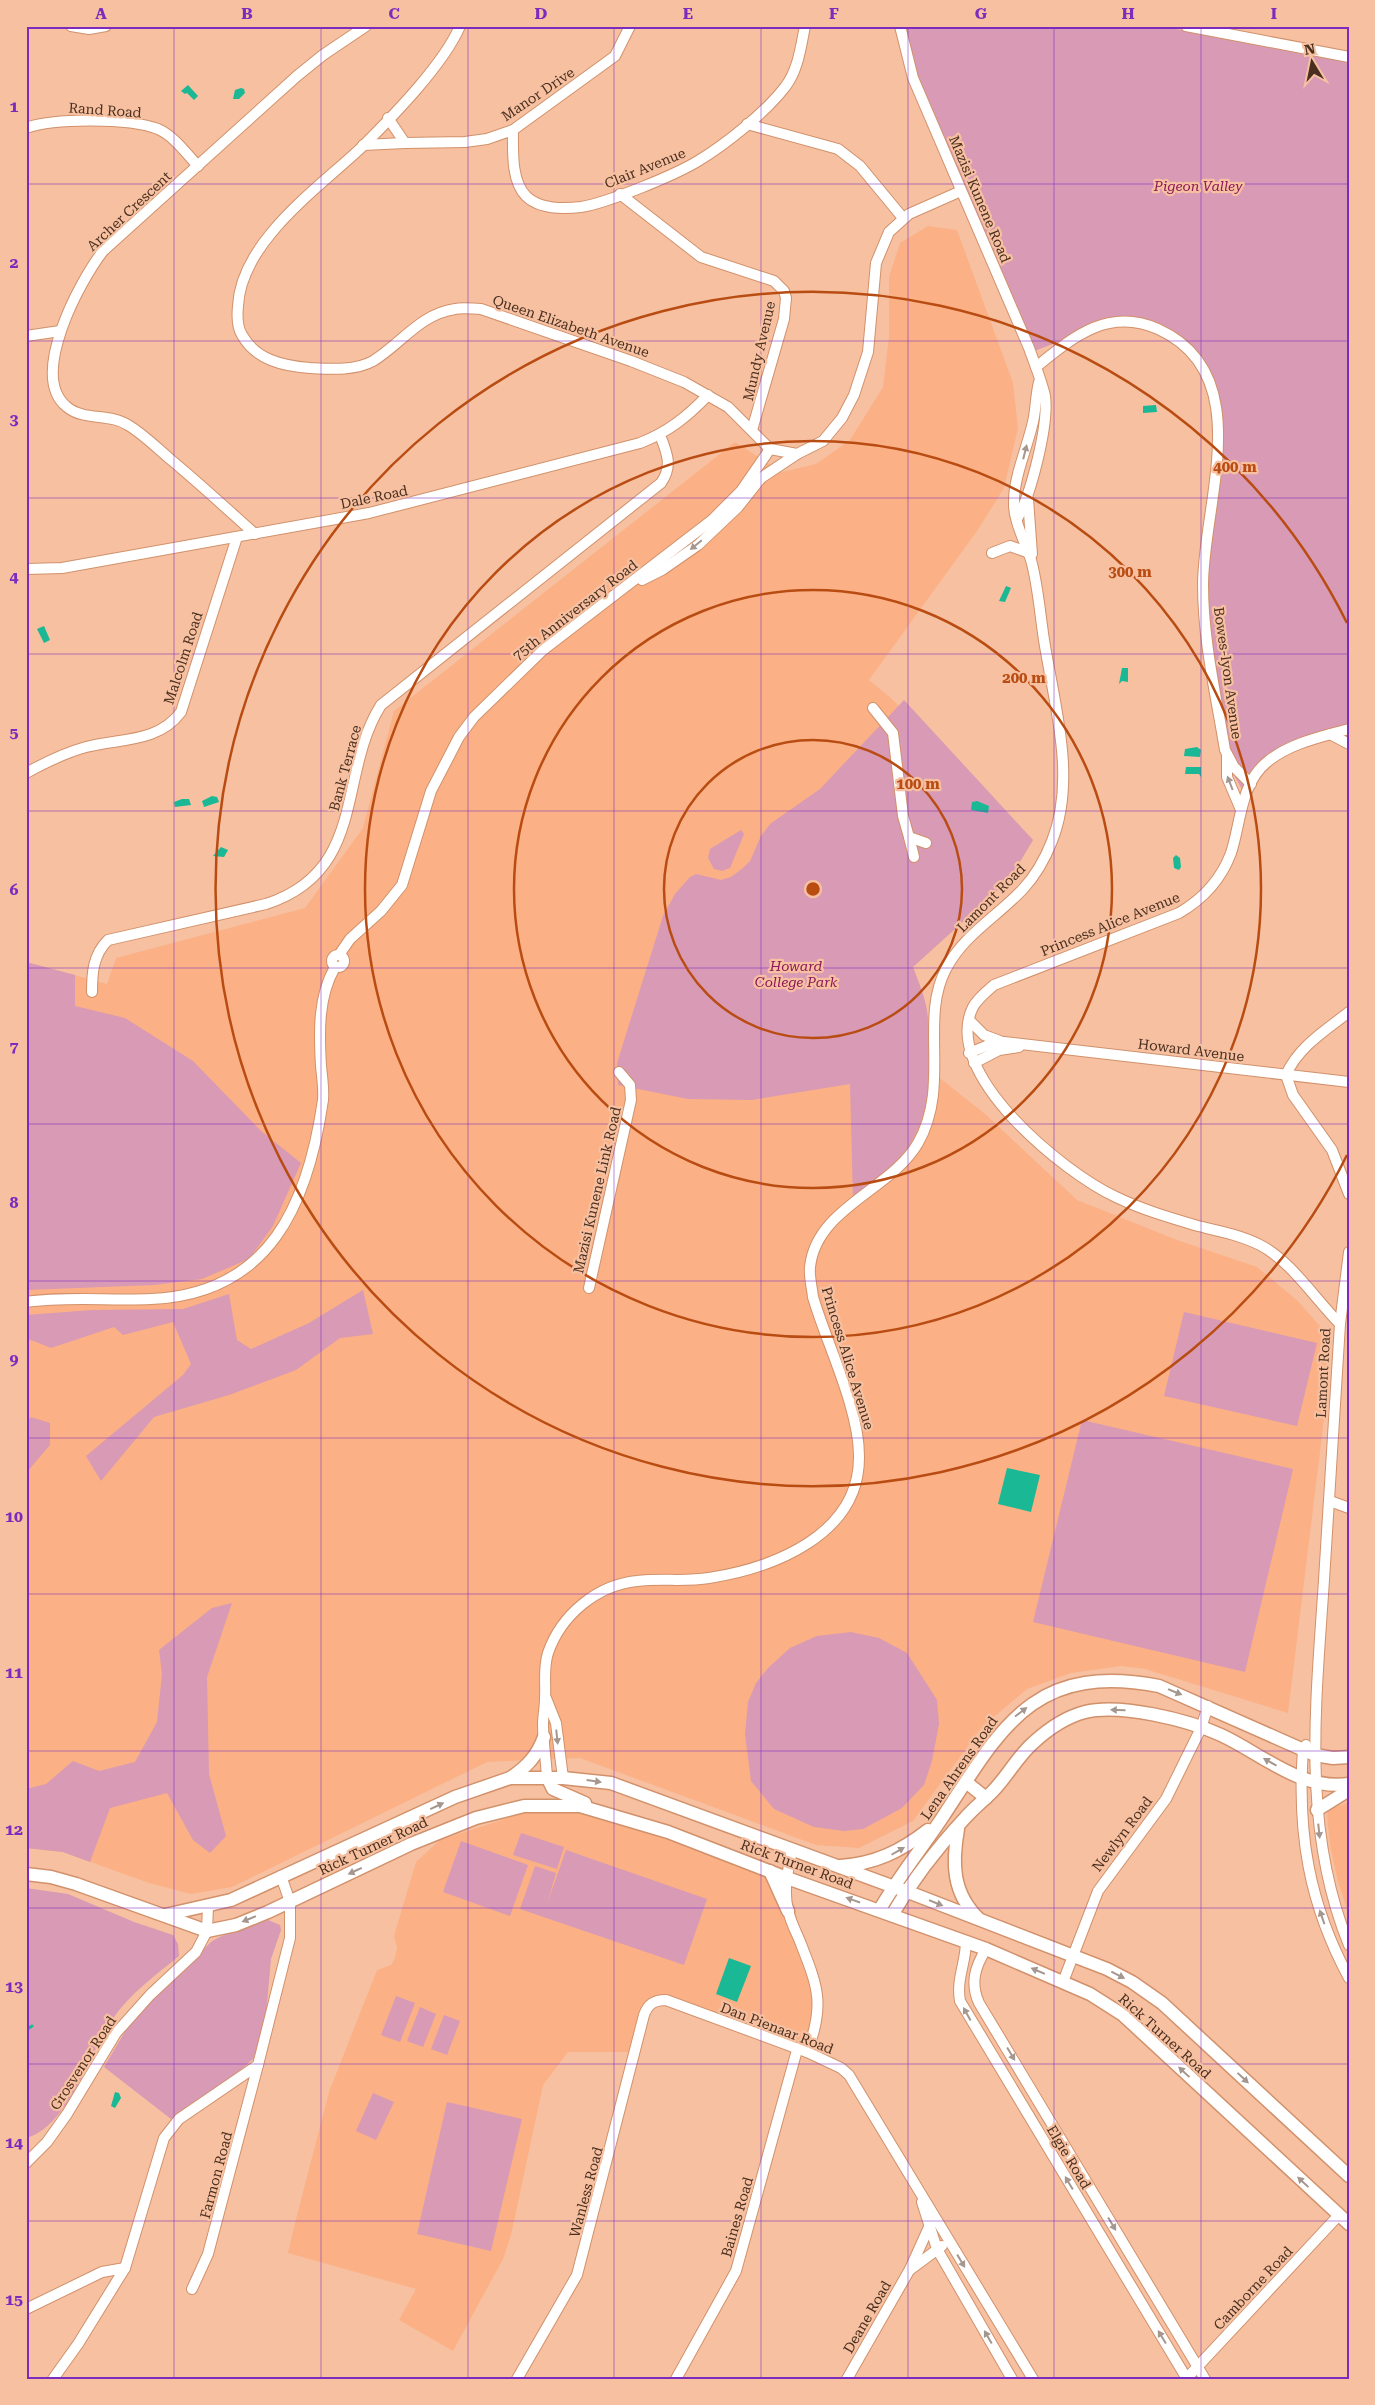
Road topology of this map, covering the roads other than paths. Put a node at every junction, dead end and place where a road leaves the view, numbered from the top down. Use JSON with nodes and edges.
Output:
{"nodes":[{"id":1,"x":71,"y":26,"type":"edge"},
{"id":2,"x":106,"y":26,"type":"edge"},
{"id":3,"x":366,"y":26,"type":"edge"},
{"id":4,"x":460,"y":26,"type":"edge"},
{"id":5,"x":630,"y":26,"type":"edge"},
{"id":6,"x":805,"y":26,"type":"edge"},
{"id":7,"x":900,"y":26,"type":"edge"},
{"id":8,"x":1186,"y":26,"type":"edge"},
{"id":9,"x":1349,"y":57,"type":"edge"},
{"id":10,"x":388,"y":118,"type":"junction"},
{"id":11,"x":747,"y":124,"type":"junction"},
{"id":12,"x":28,"y":127,"type":"edge"},
{"id":13,"x":513,"y":130,"type":"junction"},
{"id":14,"x":405,"y":143,"type":"junction"},
{"id":15,"x":363,"y":145,"type":"junction"},
{"id":16,"x":198,"y":166,"type":"junction"},
{"id":17,"x":961,"y":191,"type":"junction"},
{"id":18,"x":620,"y":194,"type":"junction"},
{"id":19,"x":903,"y":218,"type":"junction"},
{"id":20,"x":60,"y":331,"type":"junction"},
{"id":21,"x":26,"y":336,"type":"edge"},
{"id":22,"x":1036,"y":367,"type":"junction"},
{"id":23,"x":1039,"y":382,"type":"junction"},
{"id":24,"x":708,"y":395,"type":"junction"},
{"id":25,"x":752,"y":430,"type":"junction"},
{"id":26,"x":660,"y":435,"type":"junction"},
{"id":27,"x":770,"y":449,"type":"junction"},
{"id":28,"x":797,"y":454,"type":"junction"},
{"id":29,"x":1028,"y":494,"type":"junction"},
{"id":30,"x":1013,"y":500,"type":"joint"},
{"id":31,"x":1017,"y":519,"type":"junction"},
{"id":32,"x":255,"y":534,"type":"junction"},
{"id":33,"x":237,"y":537,"type":"junction"},
{"id":34,"x":992,"y":552,"type":"dead end"},
{"id":35,"x":1029,"y":556,"type":"junction"},
{"id":36,"x":26,"y":570,"type":"edge"},
{"id":37,"x":624,"y":589,"type":"junction"},
{"id":38,"x":872,"y":708,"type":"dead end"},
{"id":39,"x":1349,"y":729,"type":"edge"},
{"id":40,"x":1330,"y":734,"type":"junction"},
{"id":41,"x":1349,"y":744,"type":"edge"},
{"id":42,"x":1227,"y":754,"type":"junction"},
{"id":43,"x":26,"y":773,"type":"edge"},
{"id":44,"x":1251,"y":784,"type":"junction"},
{"id":45,"x":1241,"y":810,"type":"junction"},
{"id":46,"x":909,"y":837,"type":"junction"},
{"id":47,"x":926,"y":844,"type":"dead end"},
{"id":48,"x":914,"y":857,"type":"dead end"},
{"id":49,"x":92,"y":992,"type":"dead end"},
{"id":50,"x":1349,"y":1012,"type":"edge"},
{"id":51,"x":968,"y":1020,"type":"junction"},
{"id":52,"x":1004,"y":1042,"type":"junction"},
{"id":53,"x":935,"y":1045,"type":"joint"},
{"id":54,"x":1029,"y":1045,"type":"junction"},
{"id":55,"x":972,"y":1058,"type":"junction"},
{"id":56,"x":619,"y":1072,"type":"dead end"},
{"id":57,"x":1286,"y":1075,"type":"junction"},
{"id":58,"x":1349,"y":1082,"type":"edge"},
{"id":59,"x":1349,"y":1194,"type":"edge"},
{"id":60,"x":1349,"y":1252,"type":"edge"},
{"id":61,"x":589,"y":1288,"type":"dead end"},
{"id":62,"x":26,"y":1302,"type":"edge"},
{"id":63,"x":1340,"y":1324,"type":"junction"},
{"id":64,"x":1330,"y":1501,"type":"junction"},
{"id":65,"x":1349,"y":1508,"type":"edge"},
{"id":66,"x":545,"y":1697,"type":"junction"},
{"id":67,"x":1208,"y":1706,"type":"junction"},
{"id":68,"x":1201,"y":1728,"type":"junction"},
{"id":69,"x":1313,"y":1736,"type":"junction"},
{"id":70,"x":544,"y":1737,"type":"junction"},
{"id":71,"x":1303,"y":1750,"type":"junction"},
{"id":72,"x":1315,"y":1755,"type":"junction"},
{"id":73,"x":1349,"y":1758,"type":"edge"},
{"id":74,"x":510,"y":1778,"type":"junction"},
{"id":75,"x":563,"y":1778,"type":"junction"},
{"id":76,"x":1300,"y":1778,"type":"junction"},
{"id":77,"x":966,"y":1782,"type":"junction"},
{"id":78,"x":1316,"y":1782,"type":"junction"},
{"id":79,"x":550,"y":1783,"type":"junction"},
{"id":80,"x":1349,"y":1784,"type":"edge"},
{"id":81,"x":1349,"y":1790,"type":"edge"},
{"id":82,"x":986,"y":1798,"type":"junction"},
{"id":83,"x":524,"y":1806,"type":"junction"},
{"id":84,"x":1317,"y":1810,"type":"junction"},
{"id":85,"x":606,"y":1812,"type":"junction"},
{"id":86,"x":940,"y":1821,"type":"junction"},
{"id":87,"x":958,"y":1826,"type":"junction"},
{"id":88,"x":792,"y":1850,"type":"junction"},
{"id":89,"x":835,"y":1866,"type":"junction"},
{"id":90,"x":770,"y":1871,"type":"junction"},
{"id":91,"x":26,"y":1874,"type":"edge"},
{"id":92,"x":281,"y":1876,"type":"junction"},
{"id":93,"x":787,"y":1878,"type":"junction"},
{"id":94,"x":893,"y":1887,"type":"junction"},
{"id":95,"x":906,"y":1892,"type":"junction"},
{"id":96,"x":290,"y":1902,"type":"junction"},
{"id":97,"x":208,"y":1906,"type":"junction"},
{"id":98,"x":788,"y":1911,"type":"junction"},
{"id":99,"x":886,"y":1912,"type":"junction"},
{"id":100,"x":165,"y":1915,"type":"junction"},
{"id":101,"x":981,"y":1921,"type":"junction"},
{"id":102,"x":207,"y":1931,"type":"junction"},
{"id":103,"x":966,"y":1941,"type":"junction"},
{"id":104,"x":1348,"y":1942,"type":"edge"},
{"id":105,"x":1332,"y":1944,"type":"junction"},
{"id":106,"x":986,"y":1949,"type":"junction"},
{"id":107,"x":1073,"y":1956,"type":"junction"},
{"id":108,"x":1349,"y":1978,"type":"edge"},
{"id":109,"x":1063,"y":1982,"type":"junction"},
{"id":110,"x":652,"y":2002,"type":"joint"},
{"id":111,"x":996,"y":2029,"type":"junction"},
{"id":112,"x":981,"y":2038,"type":"junction"},
{"id":113,"x":802,"y":2051,"type":"junction"},
{"id":114,"x":258,"y":2066,"type":"junction"},
{"id":115,"x":232,"y":2085,"type":"junction"},
{"id":116,"x":251,"y":2096,"type":"junction"},
{"id":117,"x":26,"y":2163,"type":"edge"},
{"id":118,"x":1349,"y":2176,"type":"edge"},
{"id":119,"x":919,"y":2189,"type":"junction"},
{"id":120,"x":1099,"y":2203,"type":"junction"},
{"id":121,"x":1086,"y":2211,"type":"junction"},
{"id":122,"x":1344,"y":2219,"type":"edge"},
{"id":123,"x":929,"y":2227,"type":"junction"},
{"id":124,"x":949,"y":2242,"type":"junction"},
{"id":125,"x":937,"y":2249,"type":"junction"},
{"id":126,"x":125,"y":2268,"type":"junction"},
{"id":127,"x":910,"y":2269,"type":"junction"},
{"id":128,"x":192,"y":2289,"type":"dead end"},
{"id":129,"x":26,"y":2309,"type":"edge"},
{"id":130,"x":1024,"y":2364,"type":"junction"},
{"id":131,"x":1199,"y":2368,"type":"junction"},
{"id":132,"x":1010,"y":2377,"type":"edge"},
{"id":133,"x":52,"y":2379,"type":"edge"},
{"id":134,"x":518,"y":2379,"type":"edge"},
{"id":135,"x":676,"y":2379,"type":"edge"},
{"id":136,"x":847,"y":2379,"type":"edge"},
{"id":137,"x":1033,"y":2379,"type":"edge"},
{"id":138,"x":1187,"y":2379,"type":"edge"},
{"id":139,"x":1205,"y":2379,"type":"edge"}],
"edges":[{"from":1,"to":2,"type":"street"},
{"from":3,"to":16,"type":"street","name":"Archer Crescent"},
{"from":4,"to":10,"type":"street","name":"Queen Elizabeth Avenue"},
{"from":5,"to":13,"type":"street","name":"Manor Drive"},
{"from":6,"to":11,"type":"street","name":"Clair Avenue"},
{"from":7,"to":17,"type":"street","name":"Mazisi Kunene Road"},
{"from":8,"to":9,"type":"street"},
{"from":10,"to":14,"type":"street"},
{"from":10,"to":15,"type":"street","name":"Queen Elizabeth Avenue"},
{"from":11,"to":18,"type":"street","name":"Clair Avenue"},
{"from":11,"to":19,"type":"street"},
{"from":12,"to":16,"type":"street","name":"Rand Road"},
{"from":13,"to":14,"type":"street","name":"Manor Drive"},
{"from":13,"to":18,"type":"street","name":"Clair Avenue"},
{"from":14,"to":15,"type":"street","name":"Manor Drive"},
{"from":15,"to":24,"type":"street","name":"Queen Elizabeth Avenue"},
{"from":16,"to":20,"type":"street","name":"Archer Crescent"},
{"from":17,"to":19,"type":"street"},
{"from":17,"to":22,"type":"street","name":"Mazisi Kunene Road"},
{"from":18,"to":25,"type":"street","name":"Mundy Avenue"},
{"from":19,"to":28,"type":"street"},
{"from":20,"to":21,"type":"street"},
{"from":20,"to":32,"type":"street","name":"Archer Crescent"},
{"from":22,"to":23,"type":"street","name":"Mazisi Kunene Road"},
{"from":22,"to":42,"type":"street","name":"Bowes-lyon Avenue"},
{"from":23,"to":29,"type":"street","name":"Mazisi Kunene Road"},
{"from":30,"to":23,"type":"street","name":"Mazisi Kunene Road","one_way":true},
{"from":24,"to":25,"type":"street","name":"Queen Elizabeth Avenue"},
{"from":24,"to":26,"type":"street","name":"Dale Road"},
{"from":25,"to":27,"type":"street","name":"Queen Elizabeth Avenue"},
{"from":26,"to":32,"type":"street","name":"Dale Road"},
{"from":26,"to":49,"type":"street","name":"Bank Terrace"},
{"from":27,"to":28,"type":"street"},
{"from":27,"to":37,"type":"street","name":"75th Anniversary Road"},
{"from":28,"to":37,"type":"street","one_way":true},
{"from":29,"to":31,"type":"street"},
{"from":29,"to":35,"type":"street","name":"Lamont Road"},
{"from":30,"to":31,"type":"street","name":"Lamont Road"},
{"from":31,"to":35,"type":"street","name":"Lamont Road"},
{"from":32,"to":33,"type":"street","name":"Dale Road"},
{"from":33,"to":36,"type":"street","name":"Dale Road"},
{"from":33,"to":43,"type":"street","name":"Malcolm Road"},
{"from":34,"to":35,"type":"street"},
{"from":35,"to":53,"type":"street","name":"Lamont Road"},
{"from":37,"to":62,"type":"street","name":"75th Anniversary Road"},
{"from":38,"to":46,"type":"street"},
{"from":39,"to":40,"type":"street","name":"Princess Alice Avenue"},
{"from":40,"to":41,"type":"street"},
{"from":40,"to":44,"type":"street","name":"Princess Alice Avenue"},
{"from":42,"to":44,"type":"street","name":"Bowes-lyon Avenue"},
{"from":45,"to":42,"type":"street","one_way":true},
{"from":44,"to":45,"type":"street","name":"Princess Alice Avenue"},
{"from":45,"to":51,"type":"street","name":"Princess Alice Avenue"},
{"from":46,"to":47,"type":"street"},
{"from":46,"to":48,"type":"street"},
{"from":50,"to":57,"type":"street"},
{"from":51,"to":52,"type":"street","name":"Howard Avenue"},
{"from":51,"to":55,"type":"street"},
{"from":52,"to":54,"type":"street","name":"Howard Avenue"},
{"from":52,"to":55,"type":"street","name":"Howard Avenue"},
{"from":53,"to":66,"type":"street","name":"Princess Alice Avenue"},
{"from":54,"to":55,"type":"street","name":"Howard Avenue"},
{"from":54,"to":57,"type":"street","name":"Howard Avenue"},
{"from":55,"to":63,"type":"street","name":"Lamont Road"},
{"from":56,"to":61,"type":"street","name":"Mazisi Kunene Link Road"},
{"from":57,"to":58,"type":"street","name":"Howard Avenue"},
{"from":57,"to":59,"type":"street"},
{"from":60,"to":63,"type":"street"},
{"from":63,"to":64,"type":"street","name":"Lamont Road"},
{"from":64,"to":65,"type":"street"},
{"from":64,"to":69,"type":"street","name":"Lamont Road"},
{"from":66,"to":70,"type":"street","name":"Princess Alice Avenue"},
{"from":66,"to":75,"type":"street","name":"Princess Alice Avenue","one_way":true},
{"from":67,"to":68,"type":"street","name":"Newlyn Road"},
{"from":67,"to":71,"type":"main road","name":"Lena Ahrens Road"},
{"from":77,"to":67,"type":"main road","name":"Lena Ahrens Road","one_way":true},
{"from":76,"to":68,"type":"main road","one_way":true},
{"from":68,"to":82,"type":"main road","one_way":true},
{"from":68,"to":107,"type":"street","name":"Newlyn Road"},
{"from":69,"to":71,"type":"street"},
{"from":69,"to":72,"type":"street","name":"Lamont Road"},
{"from":70,"to":74,"type":"main road"},
{"from":70,"to":79,"type":"street","name":"Princess Alice Avenue"},
{"from":71,"to":72,"type":"main road","name":"Lena Ahrens Road"},
{"from":71,"to":76,"type":"street"},
{"from":72,"to":73,"type":"main road","name":"Lena Ahrens Road"},
{"from":72,"to":78,"type":"street","name":"Lamont Road"},
{"from":74,"to":79,"type":"main road","name":"Rick Turner Road"},
{"from":92,"to":74,"type":"main road","name":"Rick Turner Road","one_way":true},
{"from":75,"to":79,"type":"main road"},
{"from":75,"to":88,"type":"main road","name":"Rick Turner Road","one_way":true},
{"from":76,"to":78,"type":"main road"},
{"from":105,"to":76,"type":"street","one_way":true},
{"from":77,"to":82,"type":"main road"},
{"from":77,"to":86,"type":"main road","name":"Lena Ahrens Road"},
{"from":78,"to":80,"type":"main road"},
{"from":78,"to":84,"type":"street","name":"Lamont Road"},
{"from":79,"to":83,"type":"main road"},
{"from":79,"to":85,"type":"main road"},
{"from":81,"to":84,"type":"main road"},
{"from":82,"to":87,"type":"main road"},
{"from":83,"to":85,"type":"main road","name":"Rick Turner Road"},
{"from":83,"to":96,"type":"main road","name":"Rick Turner Road","one_way":true},
{"from":84,"to":104,"type":"street","name":"Lamont Road","one_way":true},
{"from":85,"to":90,"type":"main road","name":"Rick Turner Road"},
{"from":89,"to":86,"type":"main road","one_way":true},
{"from":86,"to":94,"type":"main road","name":"Lena Ahrens Road"},
{"from":87,"to":95,"type":"main road"},
{"from":87,"to":101,"type":"main road"},
{"from":88,"to":89,"type":"main road","name":"Rick Turner Road"},
{"from":88,"to":93,"type":"street","name":"Baines Road"},
{"from":89,"to":94,"type":"main road","name":"Rick Turner Road"},
{"from":90,"to":93,"type":"main road","name":"Rick Turner Road"},
{"from":90,"to":98,"type":"main road"},
{"from":91,"to":100,"type":"main road"},
{"from":92,"to":96,"type":"street","name":"Farmon Road"},
{"from":92,"to":97,"type":"main road","name":"Rick Turner Road"},
{"from":93,"to":98,"type":"street","name":"Baines Road"},
{"from":99,"to":93,"type":"main road","name":"Rick Turner Road","one_way":true},
{"from":94,"to":95,"type":"main road","name":"Rick Turner Road"},
{"from":94,"to":99,"type":"main road","name":"Lena Ahrens Road"},
{"from":95,"to":99,"type":"main road"},
{"from":95,"to":101,"type":"main road","name":"Rick Turner Road","one_way":true},
{"from":96,"to":102,"type":"main road","name":"Rick Turner Road","one_way":true},
{"from":96,"to":114,"type":"street","name":"Farmon Road"},
{"from":97,"to":100,"type":"main road","name":"Rick Turner Road"},
{"from":97,"to":102,"type":"street","name":"Grosvenor Road"},
{"from":98,"to":113,"type":"street","name":"Baines Road"},
{"from":99,"to":103,"type":"main road","name":"Rick Turner Road"},
{"from":100,"to":102,"type":"main road"},
{"from":101,"to":107,"type":"main road","name":"Rick Turner Road"},
{"from":102,"to":117,"type":"street","name":"Grosvenor Road"},
{"from":103,"to":106,"type":"main road","name":"Rick Turner Road"},
{"from":112,"to":103,"type":"street","name":"Elgie Road","one_way":true},
{"from":104,"to":105,"type":"street"},
{"from":105,"to":108,"type":"street"},
{"from":109,"to":106,"type":"main road","name":"Rick Turner Road","one_way":true},
{"from":106,"to":111,"type":"street","name":"Elgie Road"},
{"from":107,"to":109,"type":"street","name":"Newlyn Road"},
{"from":107,"to":118,"type":"main road","name":"Rick Turner Road","one_way":true},
{"from":122,"to":109,"type":"main road","name":"Rick Turner Road","one_way":true},
{"from":110,"to":113,"type":"street","name":"Dan Pienaar Road"},
{"from":110,"to":134,"type":"street","name":"Wanless Road"},
{"from":111,"to":112,"type":"street"},
{"from":111,"to":120,"type":"street","name":"Elgie Road","one_way":true},
{"from":121,"to":112,"type":"street","name":"Elgie Road","one_way":true},
{"from":113,"to":119,"type":"street","name":"Dan Pienaar Road"},
{"from":113,"to":135,"type":"street","name":"Baines Road"},
{"from":114,"to":115,"type":"street"},
{"from":114,"to":116,"type":"street","name":"Farmon Road"},
{"from":115,"to":116,"type":"street"},
{"from":115,"to":126,"type":"street"},
{"from":116,"to":128,"type":"street","name":"Farmon Road"},
{"from":119,"to":123,"type":"street","name":"Dan Pienaar Road"},
{"from":119,"to":124,"type":"street","name":"Dan Pienaar Road"},
{"from":120,"to":121,"type":"street"},
{"from":120,"to":131,"type":"street","name":"Elgie Road","one_way":true},
{"from":138,"to":121,"type":"street","name":"Elgie Road","one_way":true},
{"from":122,"to":131,"type":"street","name":"Camborne Road"},
{"from":123,"to":125,"type":"street","name":"Dan Pienaar Road"},
{"from":123,"to":127,"type":"street","name":"Deane Road"},
{"from":124,"to":125,"type":"street","name":"Deane Road"},
{"from":124,"to":130,"type":"street","name":"Dan Pienaar Road","one_way":true},
{"from":125,"to":127,"type":"street","name":"Deane Road"},
{"from":132,"to":125,"type":"street","name":"Dan Pienaar Road","one_way":true},
{"from":126,"to":129,"type":"street"},
{"from":126,"to":133,"type":"street"},
{"from":127,"to":136,"type":"street","name":"Deane Road"},
{"from":130,"to":132,"type":"street"},
{"from":130,"to":137,"type":"street","name":"Dan Pienaar Road"},
{"from":131,"to":138,"type":"street","name":"Camborne Road"},
{"from":131,"to":139,"type":"street","name":"Elgie Road"}]}
